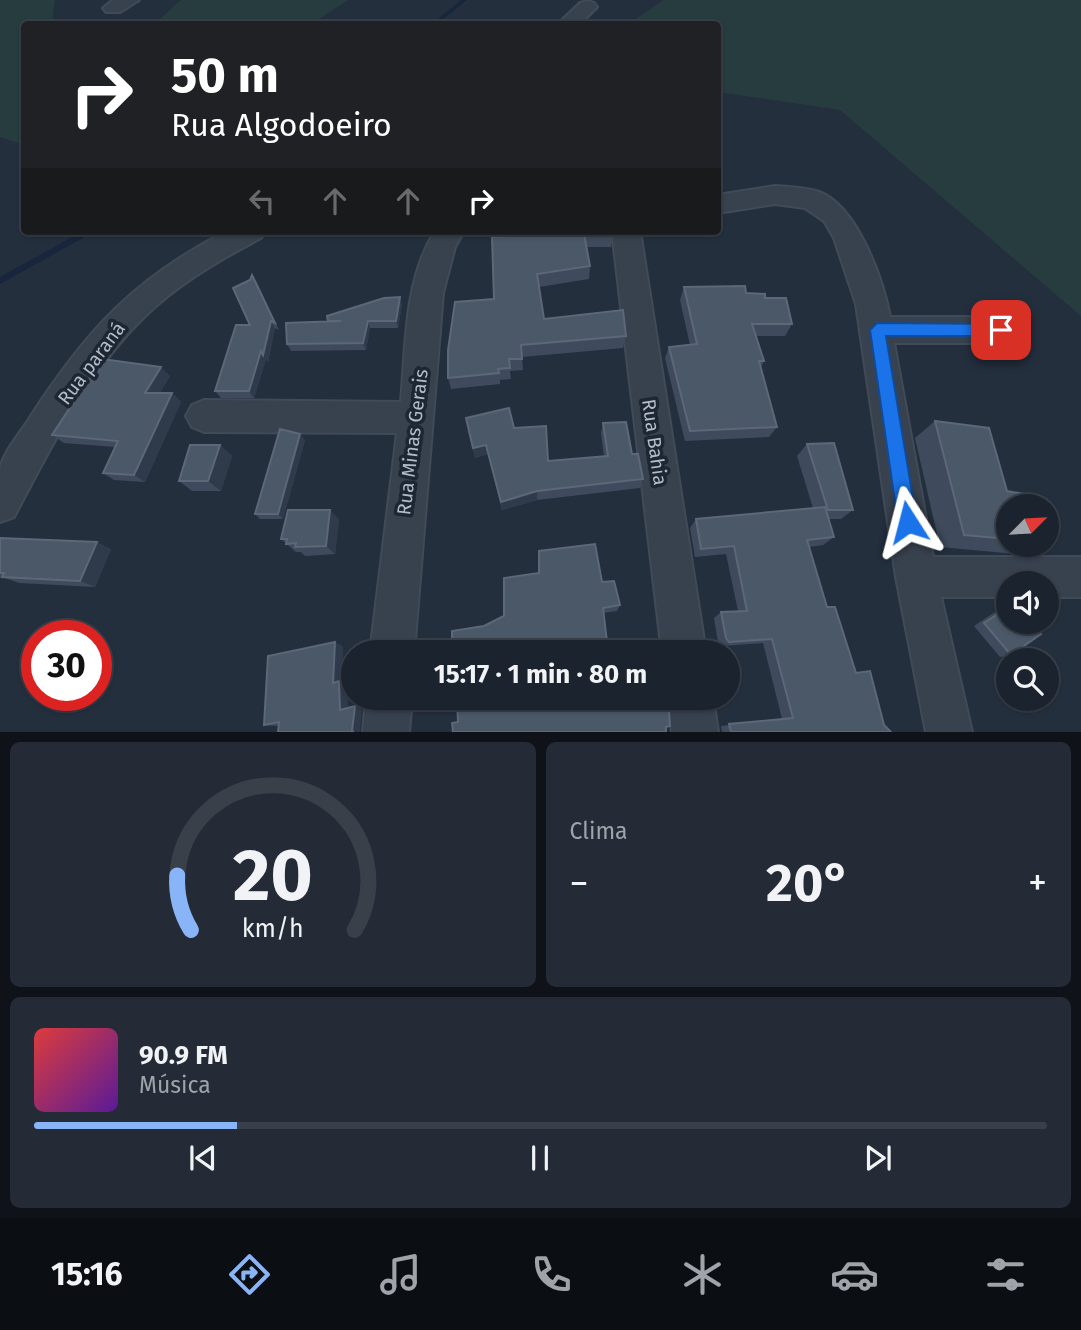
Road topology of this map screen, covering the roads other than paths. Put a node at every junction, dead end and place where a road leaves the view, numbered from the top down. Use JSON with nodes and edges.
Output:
{"nodes":[{"id":1,"x":587,"y":7,"type":"dead end"},
{"id":2,"x":571,"y":21,"type":"edge"},
{"id":3,"x":721,"y":204,"type":"edge"},
{"id":4,"x":242,"y":235,"type":"edge"},
{"id":5,"x":448,"y":235,"type":"edge"},
{"id":6,"x":627,"y":235,"type":"edge"},
{"id":7,"x":877,"y":330,"type":"junction"},
{"id":8,"x":1001,"y":330,"type":"dead end"},
{"id":9,"x":204,"y":416,"type":"dead end"},
{"id":10,"x":417,"y":418,"type":"junction"},
{"id":11,"x":0,"y":504,"type":"edge"},
{"id":12,"x":916,"y":577,"type":"junction"},
{"id":13,"x":1081,"y":577,"type":"edge"},
{"id":14,"x":393,"y":640,"type":"edge"},
{"id":15,"x":682,"y":640,"type":"edge"},
{"id":16,"x":388,"y":710,"type":"edge"},
{"id":17,"x":692,"y":710,"type":"edge"},
{"id":18,"x":386,"y":732,"type":"edge"},
{"id":19,"x":695,"y":732,"type":"edge"},
{"id":20,"x":949,"y":732,"type":"edge"}],
"edges":[{"from":1,"to":2,"type":"street"},
{"from":3,"to":7,"type":"street"},
{"from":4,"to":11,"type":"street","name":"Rua paraná"},
{"from":5,"to":10,"type":"street","name":"Rua Minas Gerais"},
{"from":6,"to":15,"type":"street","name":"Rua Bahia"},
{"from":7,"to":8,"type":"street"},
{"from":7,"to":12,"type":"street"},
{"from":9,"to":10,"type":"street"},
{"from":10,"to":14,"type":"street","name":"Rua Minas Gerais"},
{"from":12,"to":13,"type":"street"},
{"from":12,"to":20,"type":"street"},
{"from":16,"to":18,"type":"street"},
{"from":17,"to":19,"type":"street"}]}
